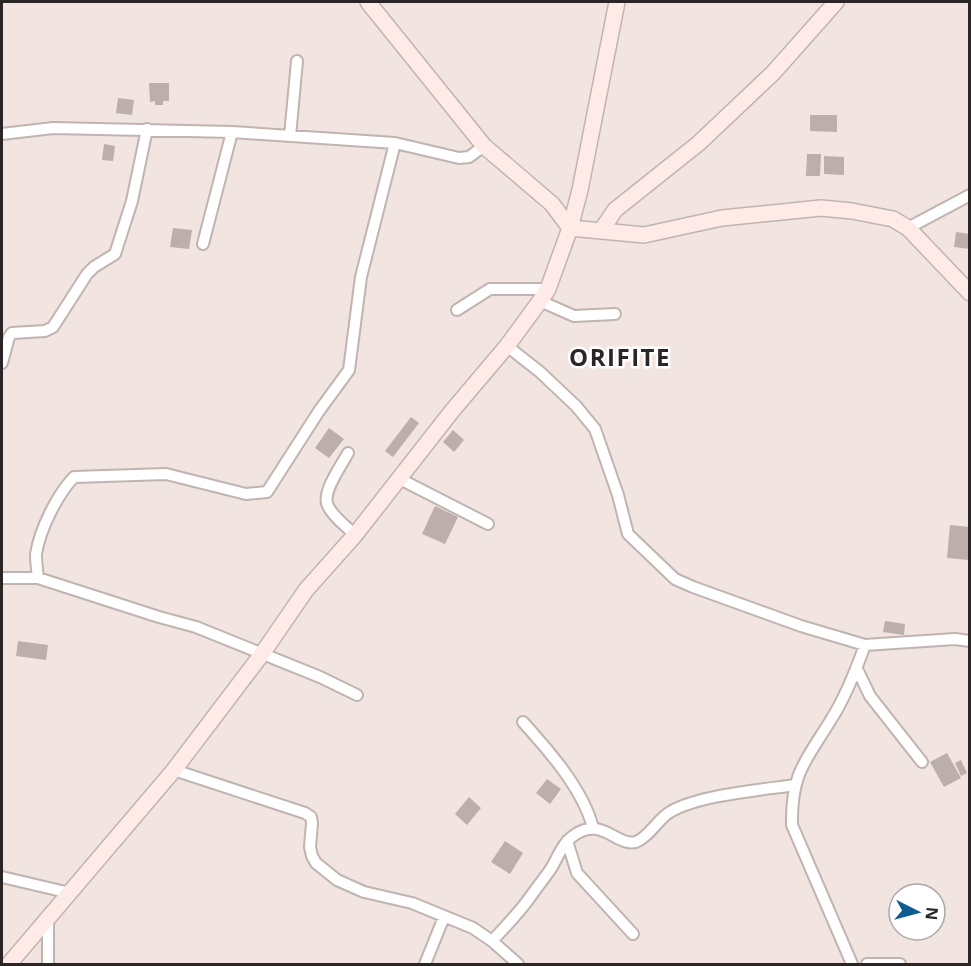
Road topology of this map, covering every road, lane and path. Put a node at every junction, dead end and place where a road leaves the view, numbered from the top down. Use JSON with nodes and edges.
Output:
{"nodes":[{"id":1,"x":368,"y":2,"type":"edge"},
{"id":2,"x":617,"y":2,"type":"edge"},
{"id":3,"x":836,"y":2,"type":"edge"},
{"id":4,"x":297,"y":61,"type":"dead end"},
{"id":5,"x":147,"y":129,"type":"junction"},
{"id":6,"x":232,"y":132,"type":"junction"},
{"id":7,"x":2,"y":134,"type":"edge"},
{"id":8,"x":290,"y":136,"type":"junction"},
{"id":9,"x":395,"y":143,"type":"junction"},
{"id":10,"x":484,"y":146,"type":"junction"},
{"id":11,"x":969,"y":195,"type":"edge"},
{"id":12,"x":570,"y":228,"type":"junction"},
{"id":13,"x":908,"y":228,"type":"junction"},
{"id":14,"x":601,"y":231,"type":"junction"},
{"id":15,"x":203,"y":244,"type":"dead end"},
{"id":16,"x":969,"y":293,"type":"edge"},
{"id":17,"x":544,"y":295,"type":"junction"},
{"id":18,"x":458,"y":310,"type":"dead end"},
{"id":19,"x":615,"y":314,"type":"dead end"},
{"id":20,"x":507,"y":346,"type":"junction"},
{"id":21,"x":2,"y":363,"type":"edge"},
{"id":22,"x":348,"y":453,"type":"dead end"},
{"id":23,"x":399,"y":478,"type":"junction"},
{"id":24,"x":488,"y":524,"type":"dead end"},
{"id":25,"x":354,"y":535,"type":"junction"},
{"id":26,"x":2,"y":578,"type":"edge"},
{"id":27,"x":38,"y":578,"type":"junction"},
{"id":28,"x":969,"y":641,"type":"edge"},
{"id":29,"x":865,"y":645,"type":"junction"},
{"id":30,"x":262,"y":654,"type":"junction"},
{"id":31,"x":857,"y":669,"type":"junction"},
{"id":32,"x":357,"y":695,"type":"dead end"},
{"id":33,"x":523,"y":722,"type":"dead end"},
{"id":34,"x":922,"y":762,"type":"dead end"},
{"id":35,"x":174,"y":770,"type":"junction"},
{"id":36,"x":795,"y":785,"type":"junction"},
{"id":37,"x":592,"y":828,"type":"junction"},
{"id":38,"x":567,"y":841,"type":"junction"},
{"id":39,"x":2,"y":877,"type":"edge"},
{"id":40,"x":70,"y":893,"type":"junction"},
{"id":41,"x":444,"y":916,"type":"junction"},
{"id":42,"x":48,"y":919,"type":"junction"},
{"id":43,"x":633,"y":934,"type":"dead end"},
{"id":44,"x":492,"y":941,"type":"junction"},
{"id":45,"x":9,"y":964,"type":"edge"},
{"id":46,"x":48,"y":964,"type":"edge"},
{"id":47,"x":425,"y":964,"type":"edge"},
{"id":48,"x":518,"y":964,"type":"edge"},
{"id":49,"x":852,"y":964,"type":"edge"},
{"id":50,"x":867,"y":964,"type":"edge"},
{"id":51,"x":900,"y":964,"type":"edge"}],
"edges":[{"from":1,"to":10,"type":"street"},
{"from":2,"to":12,"type":"street"},
{"from":3,"to":14,"type":"street"},
{"from":4,"to":8,"type":"street"},
{"from":5,"to":6,"type":"street"},
{"from":5,"to":7,"type":"street"},
{"from":5,"to":21,"type":"street"},
{"from":6,"to":8,"type":"street"},
{"from":6,"to":15,"type":"street"},
{"from":8,"to":9,"type":"street"},
{"from":9,"to":10,"type":"street"},
{"from":9,"to":27,"type":"street"},
{"from":10,"to":12,"type":"street"},
{"from":11,"to":13,"type":"street"},
{"from":12,"to":14,"type":"street"},
{"from":12,"to":17,"type":"street"},
{"from":13,"to":14,"type":"street"},
{"from":13,"to":16,"type":"street"},
{"from":17,"to":18,"type":"street"},
{"from":17,"to":19,"type":"street"},
{"from":17,"to":20,"type":"street"},
{"from":20,"to":23,"type":"street"},
{"from":20,"to":29,"type":"street"},
{"from":22,"to":25,"type":"street"},
{"from":23,"to":24,"type":"street"},
{"from":23,"to":25,"type":"street"},
{"from":25,"to":30,"type":"street"},
{"from":26,"to":27,"type":"street"},
{"from":27,"to":30,"type":"street"},
{"from":28,"to":29,"type":"street"},
{"from":29,"to":31,"type":"street"},
{"from":30,"to":32,"type":"street"},
{"from":30,"to":35,"type":"street"},
{"from":31,"to":34,"type":"street"},
{"from":31,"to":36,"type":"street"},
{"from":33,"to":37,"type":"street"},
{"from":35,"to":40,"type":"street"},
{"from":35,"to":41,"type":"street"},
{"from":36,"to":37,"type":"street"},
{"from":36,"to":49,"type":"street"},
{"from":37,"to":38,"type":"street"},
{"from":38,"to":43,"type":"street"},
{"from":38,"to":44,"type":"street"},
{"from":39,"to":40,"type":"street"},
{"from":40,"to":42,"type":"street"},
{"from":41,"to":44,"type":"street"},
{"from":41,"to":47,"type":"street"},
{"from":42,"to":45,"type":"street"},
{"from":42,"to":46,"type":"street"},
{"from":44,"to":48,"type":"street"},
{"from":50,"to":51,"type":"street"}]}
